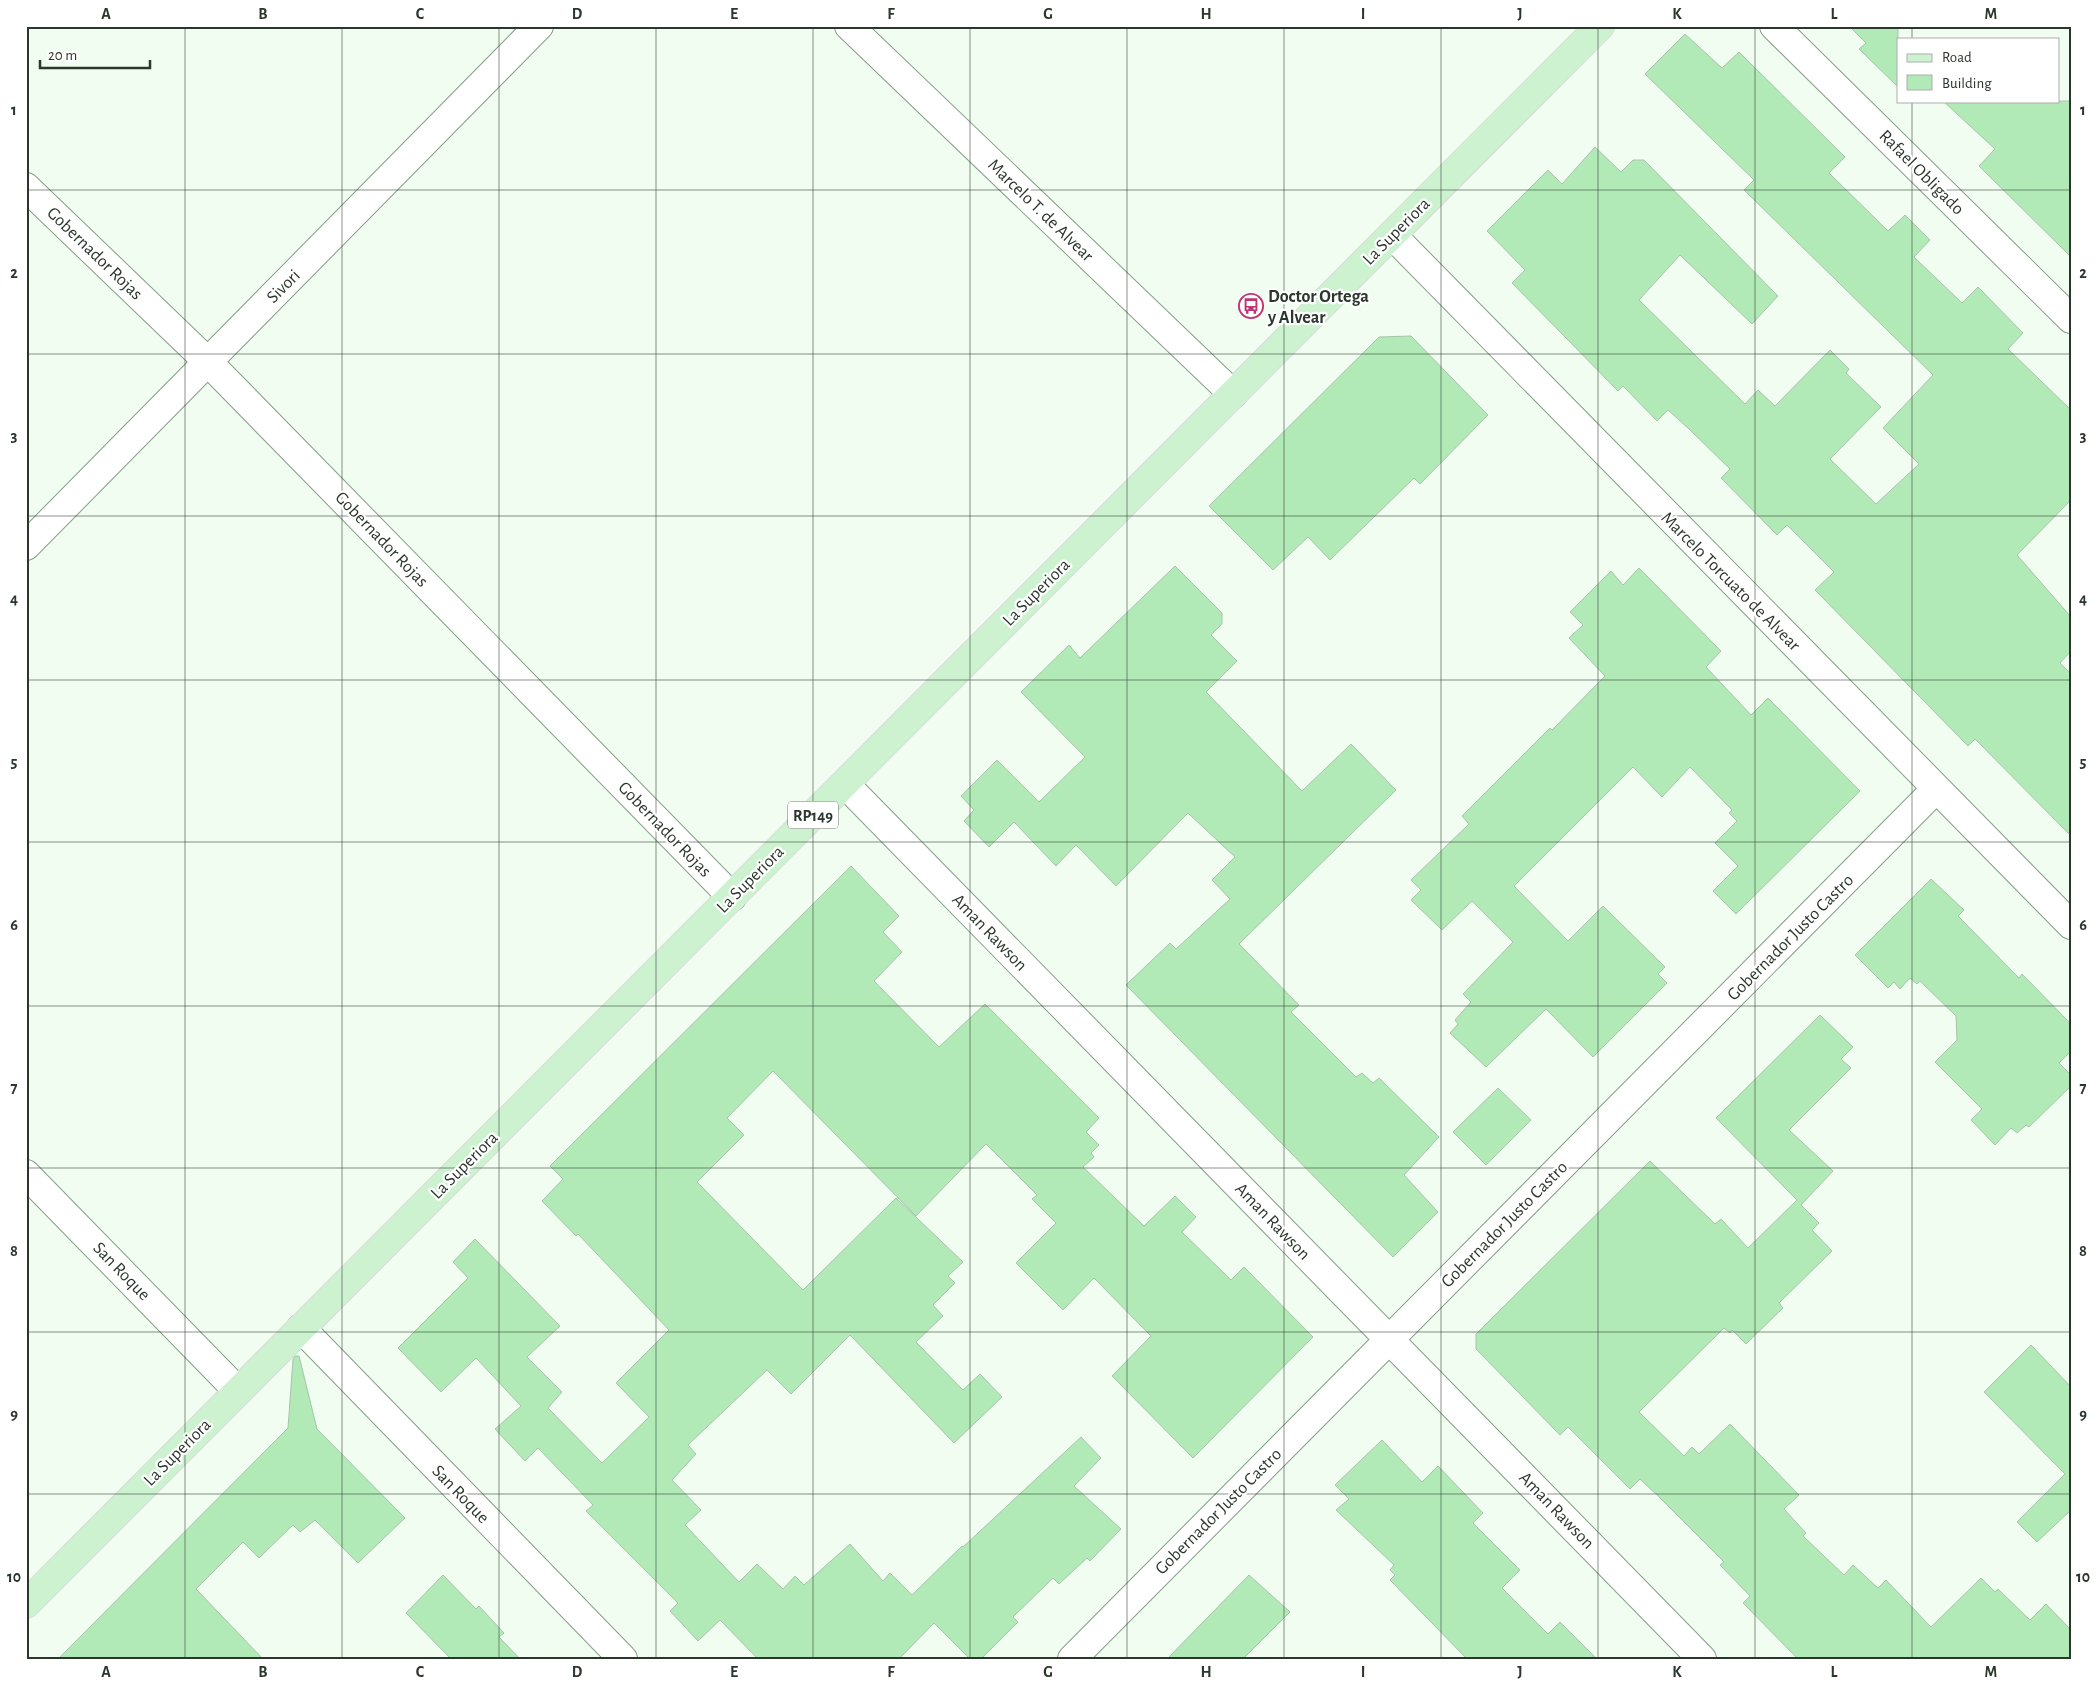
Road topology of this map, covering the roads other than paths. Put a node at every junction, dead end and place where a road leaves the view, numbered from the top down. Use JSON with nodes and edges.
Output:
{"nodes":[{"id":1,"x":539,"y":26,"type":"edge"},
{"id":2,"x":849,"y":26,"type":"edge"},
{"id":3,"x":1600,"y":26,"type":"edge"},
{"id":4,"x":1774,"y":26,"type":"edge"},
{"id":5,"x":26,"y":187,"type":"edge"},
{"id":6,"x":1392,"y":235,"type":"junction"},
{"id":7,"x":2071,"y":319,"type":"edge"},
{"id":8,"x":208,"y":362,"type":"junction"},
{"id":9,"x":1233,"y":394,"type":"junction"},
{"id":10,"x":26,"y":546,"type":"edge"},
{"id":11,"x":845,"y":784,"type":"junction"},
{"id":12,"x":1936,"y":789,"type":"junction"},
{"id":13,"x":732,"y":897,"type":"junction"},
{"id":14,"x":2071,"y":926,"type":"edge"},
{"id":15,"x":26,"y":1174,"type":"edge"},
{"id":16,"x":301,"y":1328,"type":"junction"},
{"id":17,"x":1389,"y":1339,"type":"junction"},
{"id":18,"x":238,"y":1391,"type":"junction"},
{"id":19,"x":26,"y":1604,"type":"edge"},
{"id":20,"x":623,"y":1659,"type":"edge"},
{"id":21,"x":1072,"y":1659,"type":"edge"},
{"id":22,"x":1702,"y":1659,"type":"edge"}],
"edges":[{"from":1,"to":8,"type":"street","name":"Sivori"},
{"from":2,"to":9,"type":"street","name":"Marcelo T. de Alvear"},
{"from":3,"to":6,"type":"main road","name":"La Superiora","number":"RP149"},
{"from":4,"to":7,"type":"street","name":"Rafael Obligado"},
{"from":5,"to":8,"type":"street","name":"Gobernador Rojas"},
{"from":6,"to":9,"type":"main road","name":"La Superiora","number":"RP149"},
{"from":6,"to":12,"type":"street","name":"Marcelo Torcuato de Alvear"},
{"from":8,"to":10,"type":"street","name":"Sivori"},
{"from":8,"to":13,"type":"street","name":"Gobernador Rojas"},
{"from":9,"to":11,"type":"main road","name":"La Superiora","number":"RP149"},
{"from":11,"to":13,"type":"main road","name":"La Superiora","number":"RP149"},
{"from":11,"to":17,"type":"street","name":"Aman Rawson"},
{"from":12,"to":14,"type":"street","name":"Marcelo Torcuato de Alvear"},
{"from":12,"to":17,"type":"street","name":"Gobernador Justo Castro"},
{"from":13,"to":16,"type":"main road","name":"La Superiora","number":"RP149"},
{"from":15,"to":18,"type":"street","name":"San Roque"},
{"from":16,"to":18,"type":"main road","name":"La Superiora","number":"RP149"},
{"from":16,"to":20,"type":"street","name":"San Roque"},
{"from":17,"to":21,"type":"street","name":"Gobernador Justo Castro"},
{"from":17,"to":22,"type":"street","name":"Aman Rawson"},
{"from":18,"to":19,"type":"main road","name":"La Superiora","number":"RP149"}]}
